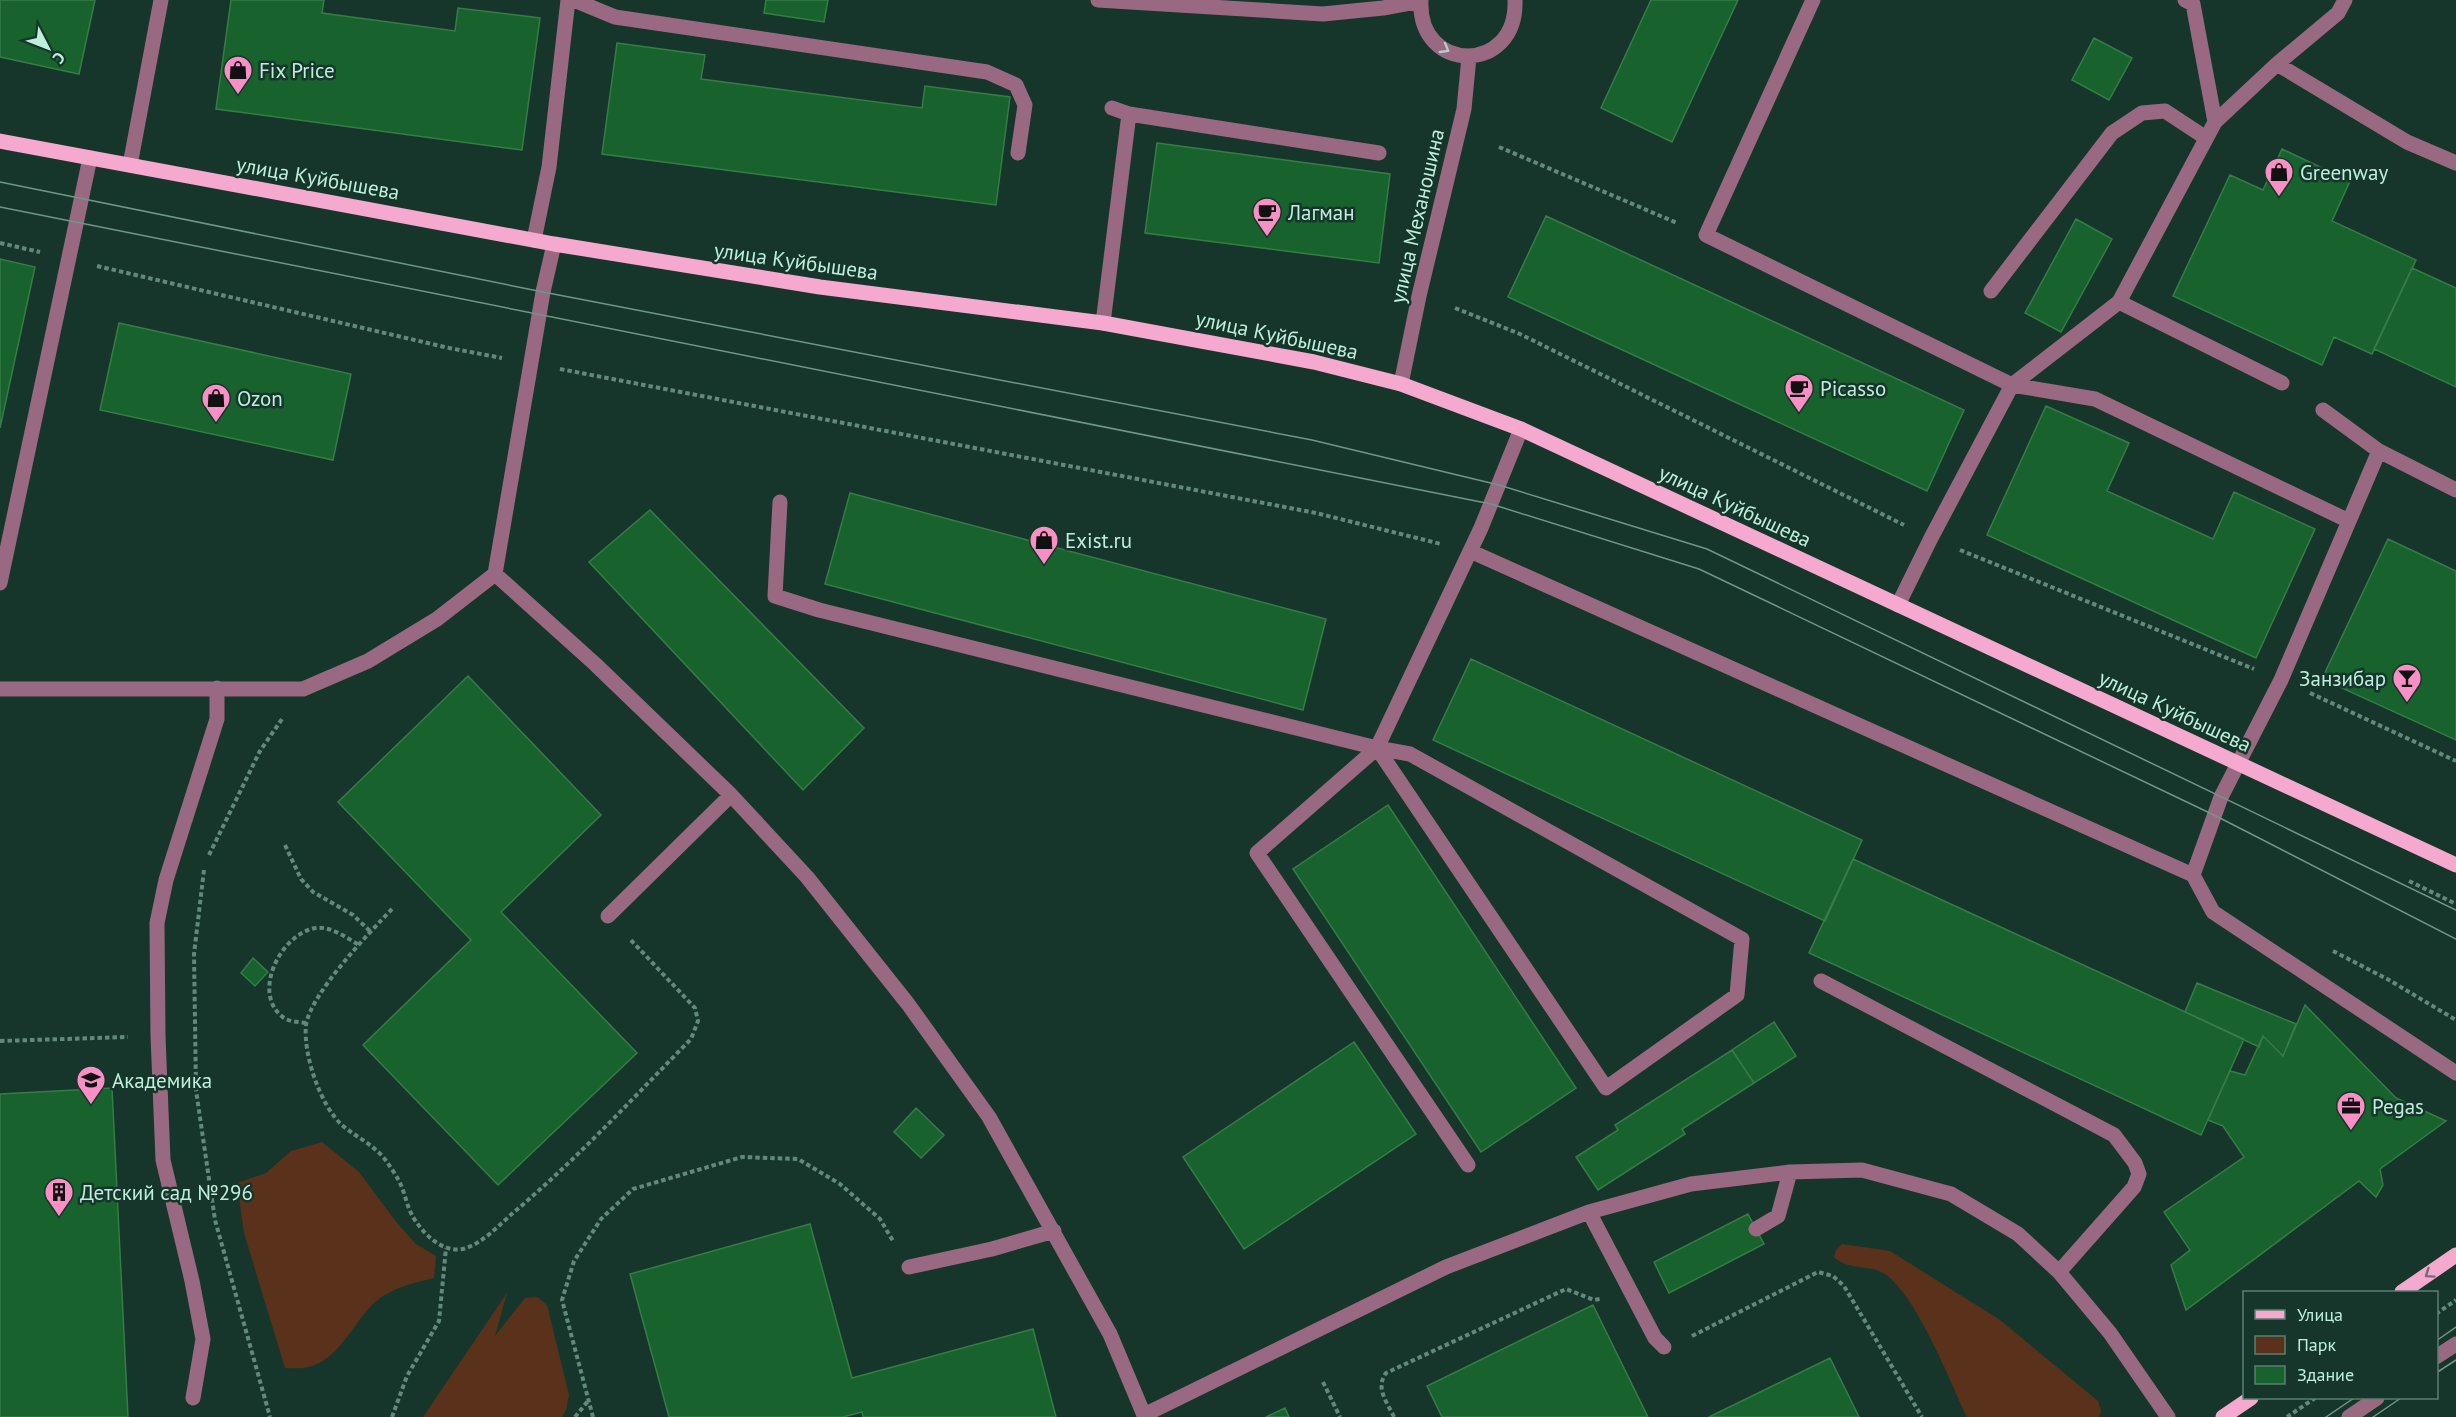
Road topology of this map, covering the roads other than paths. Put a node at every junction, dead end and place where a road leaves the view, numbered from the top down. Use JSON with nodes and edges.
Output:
{"nodes":[{"id":1,"x":161,"y":0,"type":"edge"},
{"id":2,"x":568,"y":0,"type":"edge"},
{"id":3,"x":574,"y":0,"type":"edge"},
{"id":4,"x":1098,"y":0,"type":"edge"},
{"id":5,"x":1421,"y":0,"type":"edge"},
{"id":6,"x":1515,"y":0,"type":"edge"},
{"id":7,"x":1813,"y":0,"type":"edge"},
{"id":8,"x":2185,"y":0,"type":"edge"},
{"id":9,"x":2345,"y":0,"type":"edge"},
{"id":10,"x":1469,"y":57,"type":"junction"},
{"id":11,"x":2277,"y":64,"type":"junction"},
{"id":12,"x":1112,"y":108,"type":"dead end"},
{"id":13,"x":1129,"y":114,"type":"junction"},
{"id":14,"x":2215,"y":122,"type":"junction"},
{"id":15,"x":2206,"y":138,"type":"junction"},
{"id":16,"x":0,"y":141,"type":"edge"},
{"id":17,"x":1018,"y":153,"type":"dead end"},
{"id":18,"x":1379,"y":153,"type":"dead end"},
{"id":19,"x":90,"y":158,"type":"junction"},
{"id":20,"x":2456,"y":163,"type":"edge"},
{"id":21,"x":130,"y":165,"type":"junction"},
{"id":22,"x":534,"y":240,"type":"junction"},
{"id":23,"x":554,"y":244,"type":"junction"},
{"id":24,"x":1991,"y":291,"type":"dead end"},
{"id":25,"x":2119,"y":302,"type":"junction"},
{"id":26,"x":1103,"y":323,"type":"junction"},
{"id":27,"x":2282,"y":383,"type":"dead end"},
{"id":28,"x":1401,"y":384,"type":"junction"},
{"id":29,"x":2012,"y":385,"type":"junction"},
{"id":30,"x":2323,"y":410,"type":"dead end"},
{"id":31,"x":1521,"y":429,"type":"junction"},
{"id":32,"x":2379,"y":451,"type":"junction"},
{"id":33,"x":2456,"y":490,"type":"edge"},
{"id":34,"x":780,"y":502,"type":"dead end"},
{"id":35,"x":2349,"y":521,"type":"junction"},
{"id":36,"x":1470,"y":551,"type":"junction"},
{"id":37,"x":495,"y":574,"type":"junction"},
{"id":38,"x":0,"y":583,"type":"edge"},
{"id":39,"x":1898,"y":605,"type":"junction"},
{"id":40,"x":217,"y":688,"type":"junction"},
{"id":41,"x":0,"y":689,"type":"edge"},
{"id":42,"x":1377,"y":748,"type":"junction"},
{"id":43,"x":2239,"y":764,"type":"junction"},
{"id":44,"x":731,"y":795,"type":"junction"},
{"id":45,"x":2456,"y":865,"type":"edge"},
{"id":46,"x":2193,"y":875,"type":"junction"},
{"id":47,"x":608,"y":916,"type":"road end"},
{"id":48,"x":1821,"y":981,"type":"dead end"},
{"id":49,"x":2456,"y":1073,"type":"edge"},
{"id":50,"x":1468,"y":1165,"type":"dead end"},
{"id":51,"x":1790,"y":1172,"type":"junction"},
{"id":52,"x":1589,"y":1212,"type":"junction"},
{"id":53,"x":1756,"y":1229,"type":"dead end"},
{"id":54,"x":1054,"y":1232,"type":"junction"},
{"id":55,"x":2456,"y":1255,"type":"edge"},
{"id":56,"x":909,"y":1267,"type":"road end"},
{"id":57,"x":2059,"y":1272,"type":"junction"},
{"id":58,"x":2405,"y":1291,"type":"edge"},
{"id":59,"x":2456,"y":1344,"type":"edge"},
{"id":60,"x":1664,"y":1347,"type":"road end"},
{"id":61,"x":2438,"y":1356,"type":"edge"},
{"id":62,"x":193,"y":1398,"type":"dead end"},
{"id":63,"x":2250,"y":1399,"type":"edge"},
{"id":64,"x":2376,"y":1399,"type":"edge"},
{"id":65,"x":2168,"y":1417,"type":"edge"},
{"id":66,"x":2223,"y":1417,"type":"edge"},
{"id":67,"x":2349,"y":1417,"type":"edge"}],
"edges":[{"from":1,"to":21,"type":"street"},
{"from":2,"to":22,"type":"street"},
{"from":3,"to":17,"type":"street"},
{"from":4,"to":5,"type":"street"},
{"from":5,"to":10,"type":"street","one_way":true},
{"from":6,"to":10,"type":"street"},
{"from":7,"to":29,"type":"street"},
{"from":8,"to":14,"type":"street"},
{"from":9,"to":11,"type":"street"},
{"from":10,"to":28,"type":"street","name":"улица Механошина"},
{"from":11,"to":14,"type":"street"},
{"from":11,"to":20,"type":"street"},
{"from":12,"to":13,"type":"street"},
{"from":13,"to":18,"type":"street"},
{"from":13,"to":26,"type":"street"},
{"from":14,"to":15,"type":"street"},
{"from":15,"to":24,"type":"street"},
{"from":15,"to":25,"type":"street"},
{"from":16,"to":19,"type":"main road","name":"улица Куйбышева"},
{"from":19,"to":21,"type":"main road","name":"улица Куйбышева"},
{"from":19,"to":38,"type":"street"},
{"from":21,"to":22,"type":"main road","name":"улица Куйбышева"},
{"from":22,"to":23,"type":"main road","name":"улица Куйбышева"},
{"from":23,"to":26,"type":"main road","name":"улица Куйбышева"},
{"from":23,"to":37,"type":"street"},
{"from":25,"to":27,"type":"street"},
{"from":25,"to":29,"type":"street"},
{"from":26,"to":28,"type":"main road","name":"улица Куйбышева"},
{"from":28,"to":31,"type":"main road","name":"улица Куйбышева"},
{"from":29,"to":35,"type":"street"},
{"from":29,"to":39,"type":"street"},
{"from":30,"to":32,"type":"street"},
{"from":31,"to":36,"type":"street"},
{"from":31,"to":39,"type":"main road","name":"улица Куйбышева"},
{"from":32,"to":33,"type":"street"},
{"from":32,"to":35,"type":"street"},
{"from":34,"to":42,"type":"street"},
{"from":35,"to":43,"type":"street"},
{"from":36,"to":42,"type":"street"},
{"from":36,"to":46,"type":"street"},
{"from":37,"to":40,"type":"street"},
{"from":37,"to":44,"type":"street"},
{"from":39,"to":43,"type":"main road","name":"улица Куйбышева"},
{"from":40,"to":41,"type":"street"},
{"from":40,"to":62,"type":"street"},
{"from":42,"to":42,"type":"street"},
{"from":42,"to":50,"type":"street"},
{"from":43,"to":45,"type":"main road","name":"улица Куйбышева"},
{"from":43,"to":46,"type":"street"},
{"from":44,"to":47,"type":"street"},
{"from":44,"to":54,"type":"street"},
{"from":46,"to":49,"type":"street"},
{"from":48,"to":57,"type":"street"},
{"from":51,"to":52,"type":"street"},
{"from":51,"to":53,"type":"street"},
{"from":51,"to":57,"type":"street"},
{"from":52,"to":54,"type":"street"},
{"from":52,"to":60,"type":"street"},
{"from":54,"to":56,"type":"street"},
{"from":55,"to":58,"type":"main road","one_way":true},
{"from":57,"to":65,"type":"street"},
{"from":59,"to":61,"type":"street"},
{"from":63,"to":66,"type":"main road"},
{"from":64,"to":67,"type":"street"}]}
